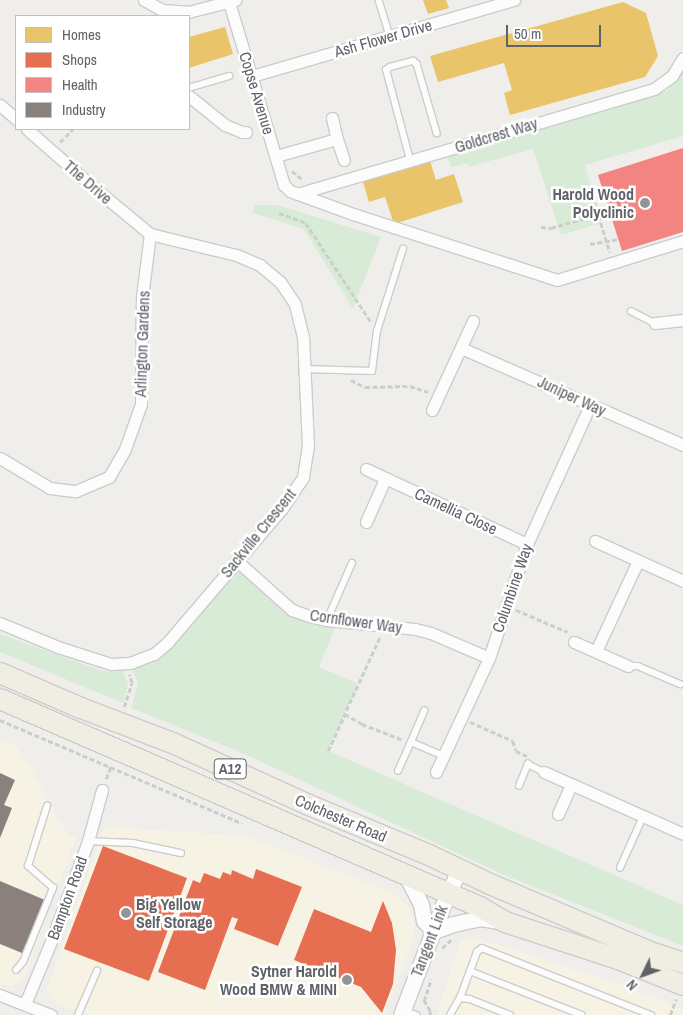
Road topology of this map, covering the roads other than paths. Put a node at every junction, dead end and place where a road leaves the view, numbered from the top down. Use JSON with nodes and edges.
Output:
{"nodes":[{"id":1,"x":144,"y":0,"type":"edge"},
{"id":2,"x":379,"y":0,"type":"edge"},
{"id":3,"x":514,"y":0,"type":"edge"},
{"id":4,"x":232,"y":1,"type":"edge"},
{"id":5,"x":162,"y":13,"type":"edge"},
{"id":6,"x":390,"y":36,"type":"junction"},
{"id":7,"x":683,"y":58,"type":"edge"},
{"id":8,"x":229,"y":76,"type":"dead end"},
{"id":9,"x":252,"y":76,"type":"junction"},
{"id":10,"x":190,"y":88,"type":"edge"},
{"id":11,"x":190,"y":97,"type":"edge"},
{"id":12,"x":0,"y":105,"type":"edge"},
{"id":13,"x":15,"y":118,"type":"edge"},
{"id":14,"x":332,"y":118,"type":"dead end"},
{"id":15,"x":29,"y":130,"type":"edge"},
{"id":16,"x":246,"y":132,"type":"dead end"},
{"id":17,"x":437,"y":133,"type":"dead end"},
{"id":18,"x":337,"y":139,"type":"junction"},
{"id":19,"x":276,"y":156,"type":"junction"},
{"id":20,"x":344,"y":160,"type":"dead end"},
{"id":21,"x":410,"y":160,"type":"junction"},
{"id":22,"x":298,"y":194,"type":"junction"},
{"id":23,"x":150,"y":234,"type":"junction"},
{"id":24,"x":683,"y":241,"type":"edge"},
{"id":25,"x":403,"y":249,"type":"dead end"},
{"id":26,"x":631,"y":311,"type":"dead end"},
{"id":27,"x":683,"y":320,"type":"edge"},
{"id":28,"x":473,"y":321,"type":"dead end"},
{"id":29,"x":655,"y":323,"type":"joint"},
{"id":30,"x":461,"y":348,"type":"junction"},
{"id":31,"x":303,"y":369,"type":"junction"},
{"id":32,"x":590,"y":405,"type":"junction"},
{"id":33,"x":432,"y":410,"type":"dead end"},
{"id":34,"x":683,"y":445,"type":"edge"},
{"id":35,"x":0,"y":458,"type":"edge"},
{"id":36,"x":366,"y":469,"type":"dead end"},
{"id":37,"x":385,"y":479,"type":"junction"},
{"id":38,"x":366,"y":522,"type":"dead end"},
{"id":39,"x":595,"y":542,"type":"dead end"},
{"id":40,"x":527,"y":544,"type":"junction"},
{"id":41,"x":236,"y":560,"type":"junction"},
{"id":42,"x":638,"y":561,"type":"junction"},
{"id":43,"x":352,"y":563,"type":"dead end"},
{"id":44,"x":683,"y":581,"type":"edge"},
{"id":45,"x":327,"y":620,"type":"junction"},
{"id":46,"x":0,"y":623,"type":"edge"},
{"id":47,"x":574,"y":642,"type":"road end"},
{"id":48,"x":596,"y":651,"type":"junction"},
{"id":49,"x":489,"y":658,"type":"junction"},
{"id":50,"x":628,"y":666,"type":"joint"},
{"id":51,"x":0,"y":673,"type":"edge"},
{"id":52,"x":680,"y":684,"type":"dead end"},
{"id":53,"x":0,"y":698,"type":"edge"},
{"id":54,"x":424,"y":711,"type":"dead end"},
{"id":55,"x":411,"y":742,"type":"junction"},
{"id":56,"x":444,"y":756,"type":"junction"},
{"id":57,"x":398,"y":771,"type":"dead end"},
{"id":58,"x":436,"y":772,"type":"dead end"},
{"id":59,"x":544,"y":772,"type":"joint"},
{"id":60,"x":572,"y":785,"type":"junction"},
{"id":61,"x":519,"y":786,"type":"dead end"},
{"id":62,"x":102,"y":790,"type":"dead end"},
{"id":63,"x":47,"y":806,"type":"dead end"},
{"id":64,"x":558,"y":814,"type":"dead end"},
{"id":65,"x":643,"y":817,"type":"junction"},
{"id":66,"x":683,"y":834,"type":"edge"},
{"id":67,"x":88,"y":841,"type":"junction"},
{"id":68,"x":181,"y":853,"type":"dead end"},
{"id":69,"x":460,"y":868,"type":"junction"},
{"id":70,"x":620,"y":868,"type":"dead end"},
{"id":71,"x":406,"y":874,"type":"junction"},
{"id":72,"x":448,"y":894,"type":"junction"},
{"id":73,"x":505,"y":922,"type":"junction"},
{"id":74,"x":434,"y":931,"type":"junction"},
{"id":75,"x":683,"y":963,"type":"edge"},
{"id":76,"x":16,"y":970,"type":"dead end"},
{"id":77,"x":97,"y":970,"type":"dead end"},
{"id":78,"x":470,"y":971,"type":"junction"},
{"id":79,"x":680,"y":991,"type":"edge"},
{"id":80,"x":0,"y":995,"type":"edge"},
{"id":81,"x":460,"y":998,"type":"junction"},
{"id":82,"x":25,"y":1004,"type":"junction"},
{"id":83,"x":406,"y":1013,"type":"edge"},
{"id":84,"x":51,"y":1015,"type":"edge"},
{"id":85,"x":78,"y":1015,"type":"edge"},
{"id":86,"x":450,"y":1015,"type":"edge"},
{"id":87,"x":510,"y":1015,"type":"edge"},
{"id":88,"x":582,"y":1015,"type":"edge"},
{"id":89,"x":651,"y":1015,"type":"edge"}],
"edges":[{"from":1,"to":5,"type":"street"},
{"from":2,"to":6,"type":"lane"},
{"from":3,"to":6,"type":"street","name":"Ash Flower Drive"},
{"from":4,"to":5,"type":"street"},
{"from":4,"to":9,"type":"street","name":"Copse Avenue"},
{"from":6,"to":9,"type":"street","name":"Ash Flower Drive"},
{"from":7,"to":21,"type":"street","name":"Goldcrest Way"},
{"from":8,"to":10,"type":"lane"},
{"from":9,"to":19,"type":"street","name":"Copse Avenue"},
{"from":11,"to":16,"type":"street"},
{"from":12,"to":13,"type":"street"},
{"from":14,"to":18,"type":"street"},
{"from":15,"to":23,"type":"street","name":"The Drive"},
{"from":17,"to":21,"type":"lane"},
{"from":18,"to":19,"type":"street"},
{"from":18,"to":20,"type":"street"},
{"from":19,"to":22,"type":"street","name":"Copse Avenue"},
{"from":21,"to":22,"type":"street","name":"Goldcrest Way"},
{"from":22,"to":24,"type":"street"},
{"from":23,"to":31,"type":"street","name":"Sackville Crescent"},
{"from":23,"to":35,"type":"street","name":"Arlington Gardens"},
{"from":25,"to":31,"type":"lane"},
{"from":26,"to":29,"type":"lane"},
{"from":27,"to":29,"type":"street"},
{"from":28,"to":30,"type":"street"},
{"from":30,"to":32,"type":"street","name":"Juniper Way"},
{"from":30,"to":33,"type":"street"},
{"from":31,"to":41,"type":"street","name":"Sackville Crescent"},
{"from":32,"to":34,"type":"street","name":"Juniper Way"},
{"from":32,"to":40,"type":"street","name":"Columbine Way"},
{"from":36,"to":37,"type":"street","name":"Camellia Close"},
{"from":37,"to":38,"type":"street"},
{"from":37,"to":40,"type":"street","name":"Camellia Close"},
{"from":39,"to":42,"type":"street"},
{"from":40,"to":49,"type":"street","name":"Columbine Way"},
{"from":41,"to":45,"type":"street","name":"Cornflower Way"},
{"from":41,"to":46,"type":"street","name":"Sackville Crescent"},
{"from":42,"to":44,"type":"street"},
{"from":42,"to":48,"type":"street"},
{"from":43,"to":45,"type":"lane"},
{"from":45,"to":49,"type":"street","name":"Cornflower Way"},
{"from":47,"to":48,"type":"street"},
{"from":48,"to":50,"type":"street"},
{"from":49,"to":56,"type":"street","name":"Columbine Way"},
{"from":50,"to":52,"type":"lane"},
{"from":51,"to":69,"type":"highway","name":"Colchester Road","number":"A12"},
{"from":53,"to":71,"type":"highway","name":"Colchester Road","number":"A12"},
{"from":54,"to":55,"type":"lane"},
{"from":55,"to":56,"type":"lane"},
{"from":55,"to":57,"type":"lane"},
{"from":56,"to":58,"type":"street","name":"Columbine Way"},
{"from":59,"to":60,"type":"street"},
{"from":59,"to":61,"type":"lane"},
{"from":60,"to":64,"type":"street"},
{"from":60,"to":65,"type":"street"},
{"from":62,"to":67,"type":"street","name":"Bampton Road"},
{"from":63,"to":76,"type":"lane"},
{"from":65,"to":66,"type":"street"},
{"from":65,"to":70,"type":"lane"},
{"from":67,"to":68,"type":"lane"},
{"from":67,"to":82,"type":"street","name":"Bampton Road"},
{"from":69,"to":72,"type":"street","name":"Tangent Link"},
{"from":69,"to":75,"type":"highway","name":"Colchester Road","number":"A12"},
{"from":71,"to":72,"type":"highway","name":"Colchester Road","number":"A12"},
{"from":71,"to":74,"type":"street"},
{"from":72,"to":73,"type":"highway","name":"Colchester Road","number":"A12"},
{"from":72,"to":74,"type":"street","name":"Tangent Link"},
{"from":73,"to":74,"type":"street"},
{"from":73,"to":79,"type":"highway","name":"Colchester Road","number":"A12"},
{"from":74,"to":83,"type":"street","name":"Tangent Link"},
{"from":77,"to":85,"type":"lane"},
{"from":78,"to":81,"type":"lane"},
{"from":78,"to":88,"type":"lane"},
{"from":78,"to":89,"type":"lane"},
{"from":80,"to":82,"type":"street"},
{"from":81,"to":86,"type":"lane"},
{"from":81,"to":87,"type":"lane"},
{"from":82,"to":84,"type":"street"}]}
